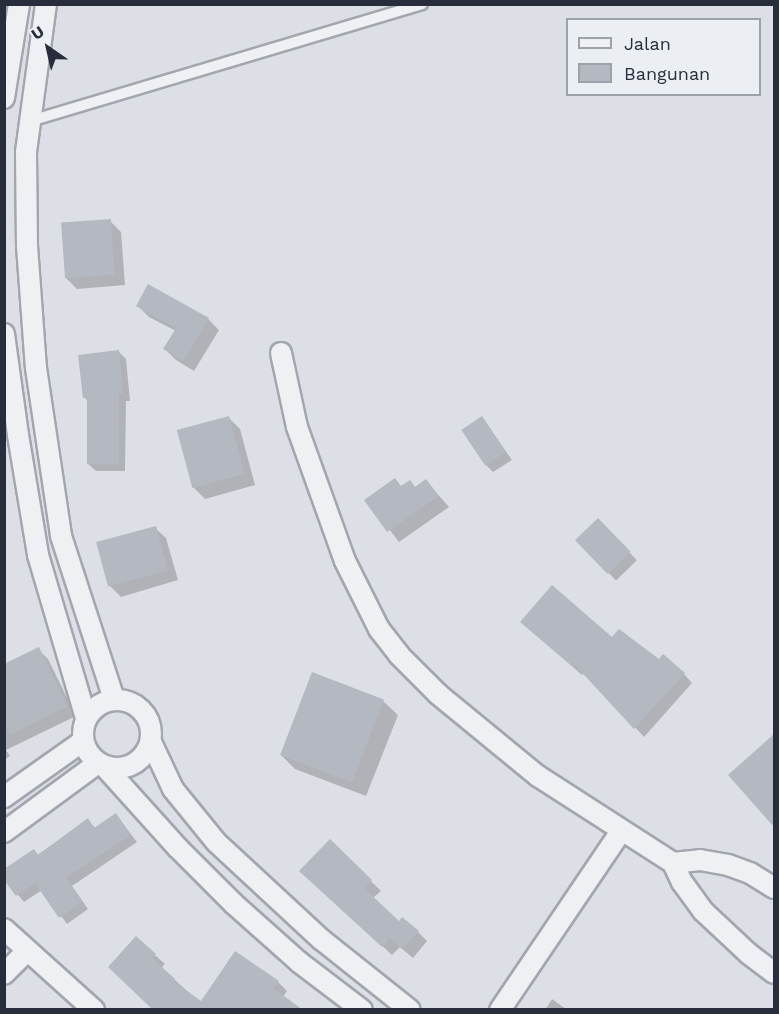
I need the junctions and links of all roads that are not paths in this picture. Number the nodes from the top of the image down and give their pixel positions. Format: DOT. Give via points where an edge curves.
graph roads {
  1 [pos="18,4"];
  2 [pos="46,4"];
  3 [pos="422,4"];
  4 [pos="4,98"];
  5 [pos="30,121"];
  6 [pos="4,334"];
  7 [pos="281,353"];
  8 [pos="114,699"];
  9 [pos="86,718"];
  10 [pos="83,741"];
  11 [pos="151,742"];
  12 [pos="101,765"];
  13 [pos="4,797"];
  14 [pos="621,831"];
  15 [pos="4,832"];
  16 [pos="673,863"];
  17 [pos="774,888"];
  18 [pos="4,929"];
  19 [pos="27,951"];
  20 [pos="774,973"];
  21 [pos="4,974"];
  22 [pos="94,1010"];
  23 [pos="362,1010"];
  24 [pos="410,1010"];
  25 [pos="500,1010"];
  1 -- 4 [label="street"];
  2 -- 5 [label="street"];
  3 -- 5 [label="lane"];
  5 -- 8 [label="street" via="27,246 36,368 51,475 69,566"];
  6 -- 9 [label="street" via="38,555"];
  7 -- 14 [label="street" via="297,427 322,500 345,561 379,629 419,677 480,730 538,776"];
  8 -- 9 [label="street"];
  8 -- 11 [label="street" via="126,699 142,709 152,724"];
  9 -- 10 [label="street"];
  10 -- 12 [label="street" via="87,752"];
  10 -- 13 [label="street"];
  11 -- 12 [label="street" via="146,754 132,765"];
  11 -- 24 [label="street" via="173,789 216,842 322,940"];
  12 -- 15 [label="street"];
  12 -- 23 [label="street" via="234,904 299,962"];
  14 -- 16 [label="street"];
  14 -- 25 [label="street"];
  16 -- 17 [label="street" via="728,865"];
  16 -- 20 [label="street" via="703,911"];
  18 -- 19 [label="street"];
  19 -- 21 [label="street"];
  19 -- 22 [label="street"];
}
